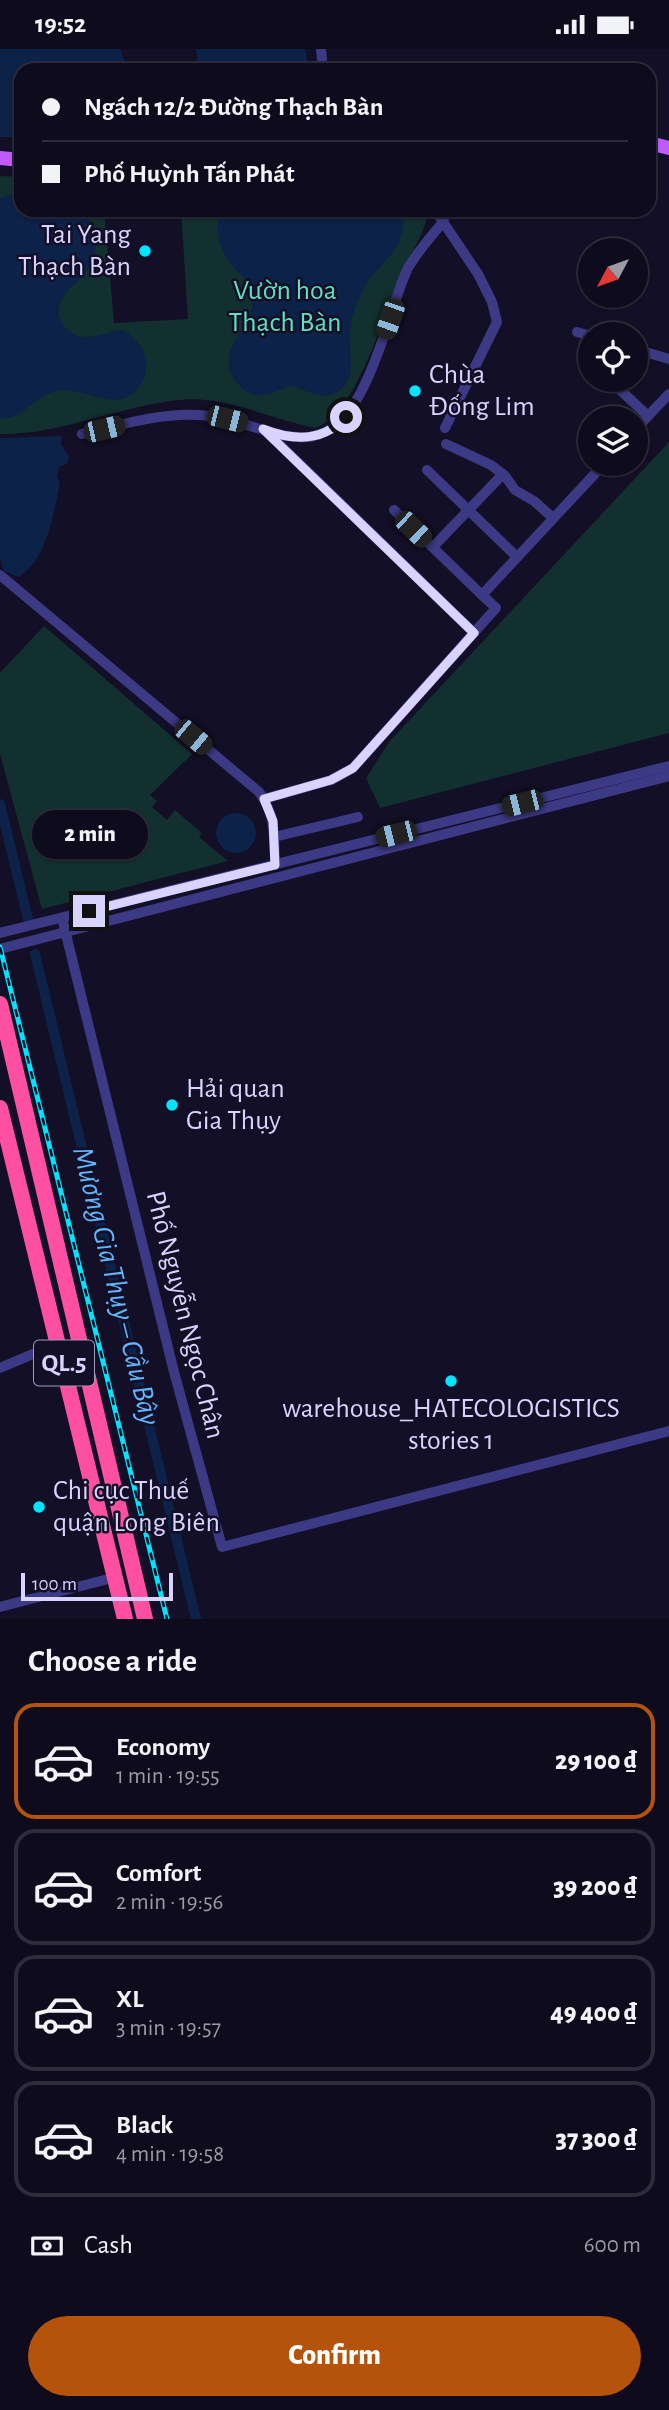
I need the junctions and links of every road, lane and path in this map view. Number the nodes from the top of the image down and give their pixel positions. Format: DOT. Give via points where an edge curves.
graph roads {
  1 [pos="441,217"];
  2 [pos="444,221"];
  3 [pos="648,353"];
  4 [pos="669,359"];
  5 [pos="622,392"];
  6 [pos="669,394"];
  7 [pos="637,406"];
  8 [pos="648,416"];
  9 [pos="445,428"];
  10 [pos="263,429"];
  11 [pos="82,434"];
  12 [pos="446,444"];
  13 [pos="427,470"];
  14 [pos="503,474"];
  15 [pos="593,476"];
  16 [pos="394,510"];
  17 [pos="468,510"];
  18 [pos="553,518"];
  19 [pos="433,547"];
  20 [pos="517,557"];
  21 [pos="0,575"];
  22 [pos="482,595"];
  23 [pos="474,633"];
  24 [pos="669,766"];
  25 [pos="669,776"];
  26 [pos="626,782"];
  27 [pos="264,799"];
  28 [pos="358,817"];
  29 [pos="446,827"];
  30 [pos="274,837"];
  31 [pos="275,865"];
  32 [pos="62,918"];
  33 [pos="66,931"];
  34 [pos="0,933"];
  35 [pos="0,949"];
  36 [pos="0,1004"];
  37 [pos="0,1108"];
  38 [pos="31,1136"];
  39 [pos="9,1140"];
  40 [pos="59,1343"];
  41 [pos="0,1368"];
  42 [pos="669,1431"];
  43 [pos="116,1577"];
  44 [pos="0,1607"];
  45 [pos="125,1619"];
  46 [pos="145,1619"];
  1 -- 2 [label="street"];
  2 -- 9 [label="street" via="478,274 496,322"];
  2 -- 10 [label="street" via="407,270 376,360 346,417 328,433 317,436 284,436"];
  3 -- 4 [label="street"];
  5 -- 7 [label="street"];
  6 -- 8 [label="street"];
  10 -- 11 [label="street" via="214,416 183,415"];
  10 -- 23 [label="street"];
  12 -- 14 [label="street" via="484,460"];
  13 -- 17 [label="street"];
  14 -- 17 [label="street"];
  14 -- 18 [label="street" via="515,490"];
  15 -- 18 [label="street"];
  16 -- 19 [label="street"];
  17 -- 19 [label="street"];
  17 -- 20 [label="street"];
  18 -- 20 [label="street"];
  19 -- 22 [label="street"];
  20 -- 22 [label="street"];
  21 -- 27 [label="street"];
  22 -- 23 [label="street" via="496,608"];
  23 -- 27 [label="street" via="353,768 331,780"];
  24 -- 26 [label="street"];
  25 -- 26 [label="street"];
  26 -- 29 [label="street"];
  27 -- 30 [label="street"];
  28 -- 30 [label="street"];
  29 -- 31 [label="street"];
  29 -- 33 [label="street"];
  30 -- 31 [label="street"];
  31 -- 32 [label="street"];
  32 -- 33 [label="street"];
  32 -- 34 [label="street"];
  33 -- 35 [label="street"];
  33 -- 42 [label="street, Phố Nguyễn Ngọc Chân" via="174,1372 222,1547"];
  36 -- 38 [label="highway, QL.5"];
  37 -- 39 [label="highway, QL.5"];
  38 -- 39 [label="highway"];
  38 -- 46 [label="highway, QL.5"];
  39 -- 40 [label="highway, QL.5"];
  40 -- 41 [label="street"];
  40 -- 43 [label="highway, QL.5"];
  43 -- 44 [label="street"];
  43 -- 45 [label="highway, QL.5"];
}
